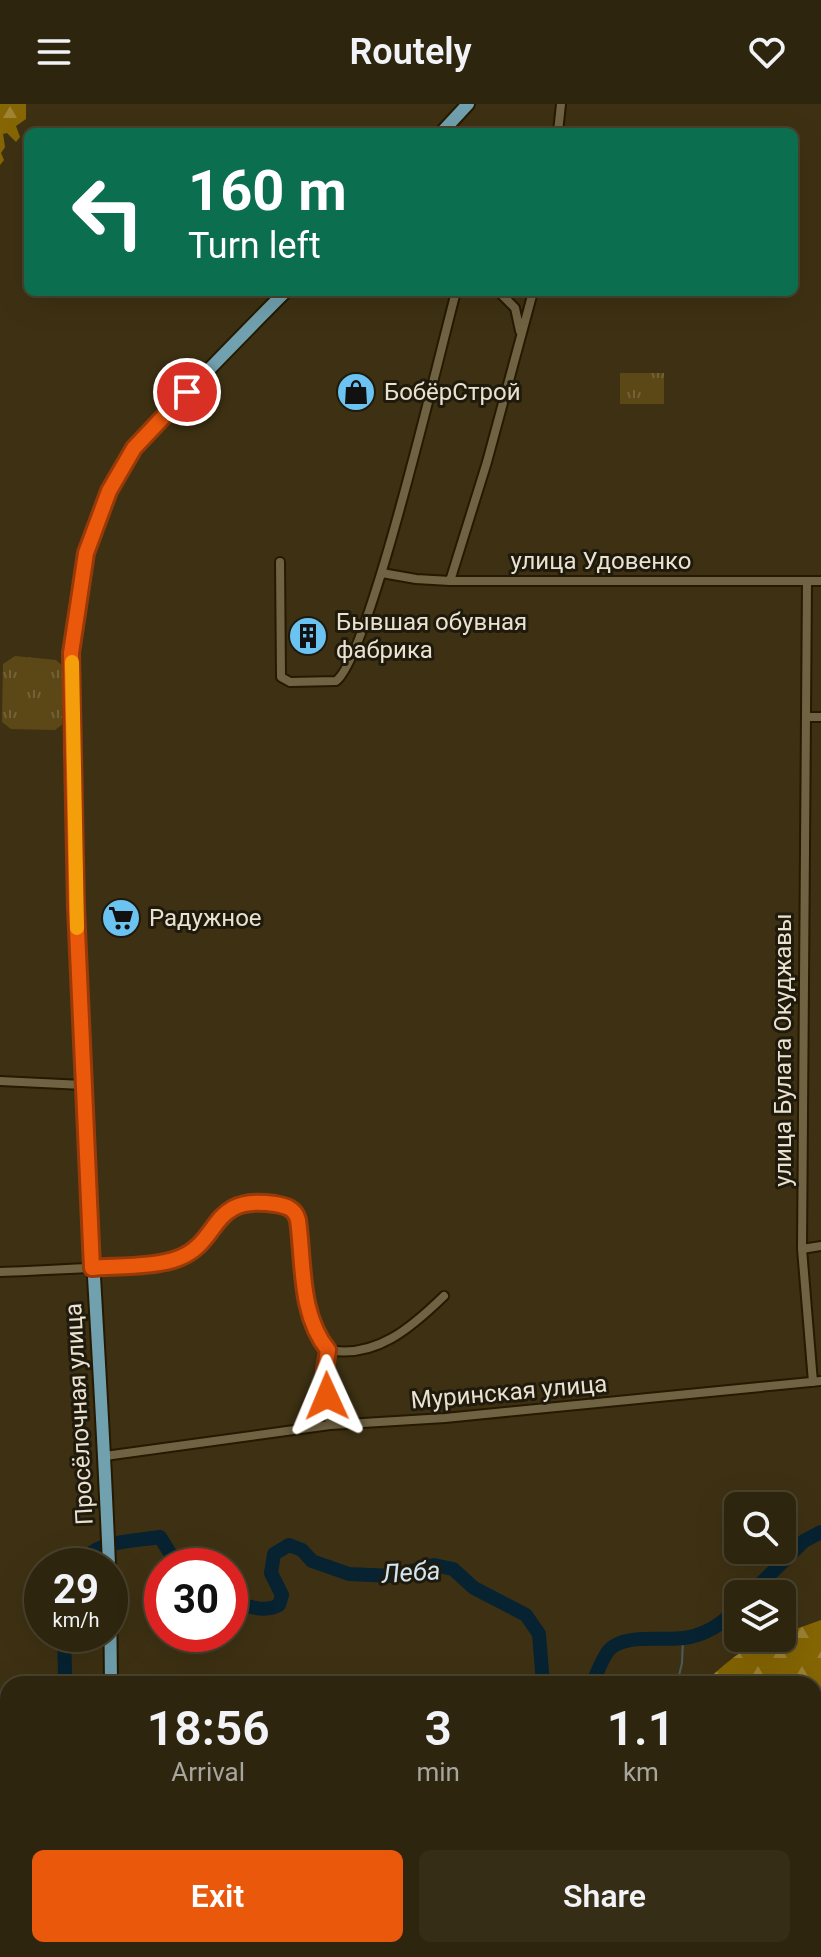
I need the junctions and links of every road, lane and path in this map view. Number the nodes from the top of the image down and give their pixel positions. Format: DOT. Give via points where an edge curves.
graph roads {
  1 [pos="468,104"];
  2 [pos="561,104"];
  3 [pos="446,128"];
  4 [pos="558,128"];
  5 [pos="281,296"];
  6 [pos="455,296"];
  7 [pos="503,296"];
  8 [pos="532,296"];
  9 [pos="521,336"];
  10 [pos="280,562"];
  11 [pos="382,573"];
  12 [pos="450,581"];
  13 [pos="807,581"];
  14 [pos="821,581"];
  15 [pos="806,717"];
  16 [pos="821,717"];
  17 [pos="0,1081"];
  18 [pos="83,1085"];
  19 [pos="821,1246"];
  20 [pos="802,1249"];
  21 [pos="92,1268"];
  22 [pos="0,1272"];
  23 [pos="444,1296"];
  24 [pos="328,1350"];
  25 [pos="817,1382"];
  26 [pos="330,1425"];
  27 [pos="105,1456"];
  28 [pos="109,1548"];
  29 [pos="111,1652"];
  30 [pos="111,1676"];
  1 -- 3 [label="main road"];
  2 -- 4 [label="street"];
  5 -- 18 [label="main road, Просёлочная улица" via="134,448 89,541 71,653"];
  6 -- 11 [label="street"];
  7 -- 9 [label="street" via="515,308"];
  8 -- 9 [label="street"];
  9 -- 12 [label="street"];
  10 -- 11 [label="street" via="281,674 290,682 332,682 342,676"];
  11 -- 12 [label="street, улица Удовенко"];
  12 -- 13 [label="street, улица Удовенко"];
  13 -- 14 [label="street, улица Удовенко"];
  13 -- 15 [label="street, улица Булата Окуджавы"];
  15 -- 16 [label="street"];
  15 -- 20 [label="street, улица Булата Окуджавы"];
  17 -- 18 [label="street"];
  18 -- 21 [label="main road, Просёлочная улица"];
  19 -- 20 [label="street"];
  20 -- 25 [label="street, улица Булата Окуджавы"];
  21 -- 22 [label="street"];
  21 -- 24 [label="street" via="177,1259 193,1251 228,1209 247,1203 290,1207 298,1220 304,1296"];
  21 -- 27 [label="main road, Просёлочная улица"];
  23 -- 24 [label="street" via="382,1345"];
  24 -- 26 [label="street"];
  25 -- 26 [label="street, Муринская улица"];
  26 -- 27 [label="street, Муринская улица"];
  27 -- 28 [label="main road, Просёлочная улица"];
  29 -- 30 [label="main road"];
}
